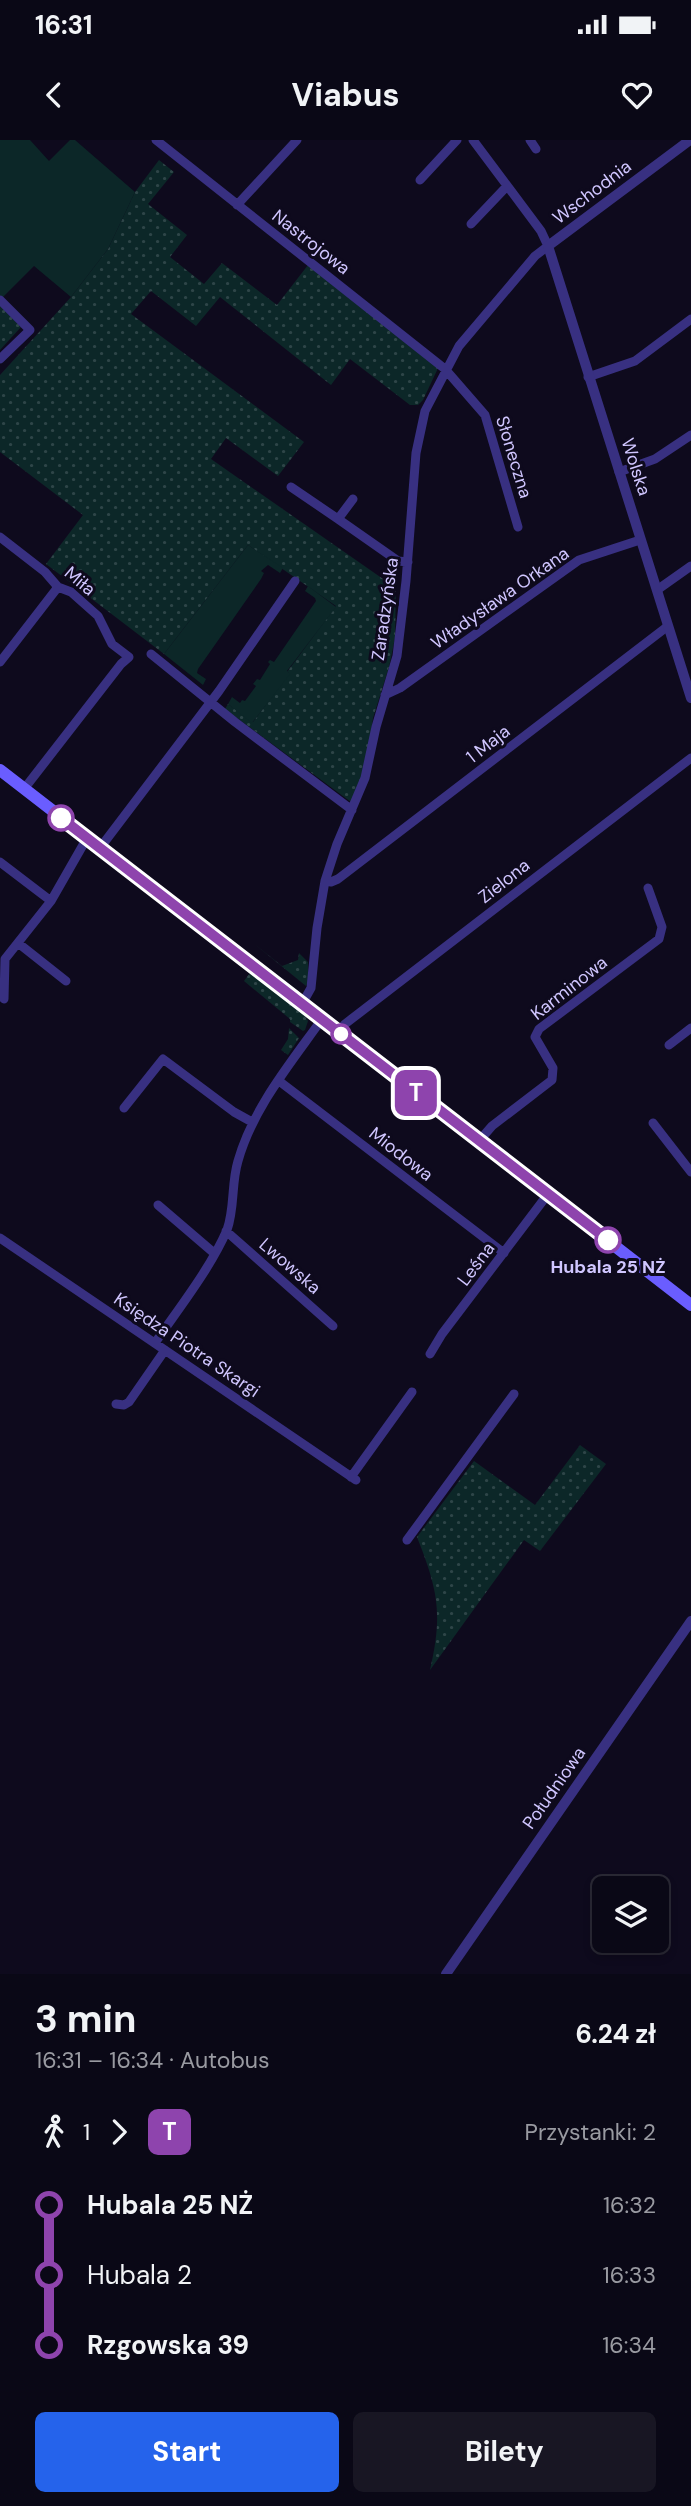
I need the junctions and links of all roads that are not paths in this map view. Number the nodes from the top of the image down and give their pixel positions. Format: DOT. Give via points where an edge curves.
graph roads {
  1 [pos="156,140"];
  2 [pos="297,140"];
  3 [pos="457,140"];
  4 [pos="473,140"];
  5 [pos="530,140"];
  6 [pos="690,140"];
  7 [pos="536,149"];
  8 [pos="420,180"];
  9 [pos="508,186"];
  10 [pos="237,205"];
  11 [pos="471,224"];
  12 [pos="548,246"];
  13 [pos="0,300"];
  14 [pos="691,319"];
  15 [pos="0,359"];
  16 [pos="445,369"];
  17 [pos="588,377"];
  18 [pos="691,435"];
  19 [pos="619,472"];
  20 [pos="292,487"];
  21 [pos="353,499"];
  22 [pos="338,519"];
  23 [pos="518,527"];
  24 [pos="0,537"];
  25 [pos="640,540"];
  26 [pos="408,562"];
  27 [pos="691,566"];
  28 [pos="295,581"];
  29 [pos="58,587"];
  30 [pos="657,590"];
  31 [pos="668,626"];
  32 [pos="151,654"];
  33 [pos="0,662"];
  34 [pos="385,695"];
  35 [pos="691,698"];
  36 [pos="211,702"];
  37 [pos="691,758"];
  38 [pos="0,770"];
  39 [pos="24,789"];
  40 [pos="352,810"];
  41 [pos="87,838"];
  42 [pos="100,848"];
  43 [pos="0,862"];
  44 [pos="326,881"];
  45 [pos="648,888"];
  46 [pos="51,901"];
  47 [pos="18,943"];
  48 [pos="66,981"];
  49 [pos="4,999"];
  50 [pos="302,1004"];
  51 [pos="322,1020"];
  52 [pos="691,1028"];
  53 [pos="338,1032"];
  54 [pos="669,1045"];
  55 [pos="279,1081"];
  56 [pos="124,1108"];
  57 [pos="252,1122"];
  58 [pos="653,1123"];
  59 [pos="478,1141"];
  60 [pos="691,1172"];
  61 [pos="548,1194"];
  62 [pos="158,1205"];
  63 [pos="226,1231"];
  64 [pos="0,1238"];
  65 [pos="214,1253"];
  66 [pos="504,1253"];
  67 [pos="691,1305"];
  68 [pos="333,1326"];
  69 [pos="155,1343"];
  70 [pos="165,1350"];
  71 [pos="429,1354"];
  72 [pos="412,1392"];
  73 [pos="514,1394"];
  74 [pos="116,1404"];
  75 [pos="407,1540"];
  76 [pos="691,1621"];
  77 [pos="446,1974"];
  1 -- 10 [label="street, Nastrojowa"];
  2 -- 10 [label="street"];
  3 -- 8 [label="street"];
  4 -- 9 [label="street"];
  5 -- 7 [label="street"];
  6 -- 12 [label="street, Wschodnia"];
  9 -- 11 [label="street"];
  9 -- 12 [label="street"];
  10 -- 16 [label="street, Nastrojowa"];
  12 -- 16 [label="street, Zaradzyńska" via="476,325"];
  12 -- 17 [label="street, Wolska"];
  13 -- 15 [label="street" via="30,330"];
  14 -- 17 [label="street" via="635,361"];
  16 -- 23 [label="street, Słoneczna" via="485,415"];
  16 -- 26 [label="street, Zaradzyńska" via="425,411 416,453"];
  17 -- 19 [label="street, Wolska"];
  18 -- 19 [label="street" via="655,459"];
  19 -- 25 [label="street, Wolska"];
  20 -- 22 [label="street"];
  21 -- 22 [label="street"];
  22 -- 26 [label="street" via="398,561"];
  24 -- 29 [label="street, Miła" via="46,572"];
  25 -- 30 [label="street, Wolska"];
  25 -- 34 [label="street, Władysława Orkana" via="579,560"];
  26 -- 34 [label="street, Zaradzyńska" via="397,656"];
  27 -- 30 [label="street"];
  28 -- 36 [label="street"];
  29 -- 33 [label="street"];
  29 -- 39 [label="street, Miła" via="71,592 98,616 111,644 129,657"];
  30 -- 31 [label="street, Wolska"];
  31 -- 35 [label="street, Wolska"];
  31 -- 44 [label="street, 1 Maja" via="338,879"];
  32 -- 36 [label="street"];
  34 -- 40 [label="street, Zaradzyńska" via="371,758"];
  36 -- 40 [label="street"];
  36 -- 42 [label="street"];
  37 -- 53 [label="street, Zielona"];
  38 -- 39 [label="main road"];
  39 -- 41 [label="main road"];
  40 -- 44 [label="street, Zaradzyńska"];
  41 -- 42 [label="main road"];
  41 -- 46 [label="street"];
  42 -- 50 [label="main road"];
  43 -- 46 [label="street"];
  44 -- 50 [label="street, Zaradzyńska" via="312,988"];
  45 -- 59 [label="street, Karminowa" via="661,923 659,939 536,1033 536,1041 554,1069 552,1080"];
  46 -- 47 [label="street"];
  47 -- 48 [label="street"];
  47 -- 49 [label="street" via="5,959"];
  50 -- 51 [label="main road"];
  51 -- 53 [label="main road"];
  51 -- 55 [label="street"];
  52 -- 54 [label="street"];
  53 -- 59 [label="main road"];
  55 -- 57 [label="street"];
  55 -- 66 [label="street, Miodowa"];
  56 -- 57 [label="street" via="163,1059"];
  57 -- 63 [label="street" via="238,1162"];
  58 -- 60 [label="street"];
  59 -- 61 [label="main road"];
  61 -- 66 [label="street, Leśna"];
  61 -- 67 [label="main road"];
  62 -- 65 [label="street"];
  63 -- 65 [label="street"];
  63 -- 68 [label="street, Lwowska"];
  64 -- 69 [label="street, Księdza Piotra Skargi"];
  65 -- 69 [label="street"];
  66 -- 71 [label="street, Leśna"];
  69 -- 70 [label="street, Księdza Piotra Skargi"];
  70 -- 72 [label="street, Księdza Piotra Skargi" via="353,1478"];
  70 -- 74 [label="street" via="129,1402"];
  73 -- 75 [label="street"];
  76 -- 77 [label="street, Południowa"];
}
